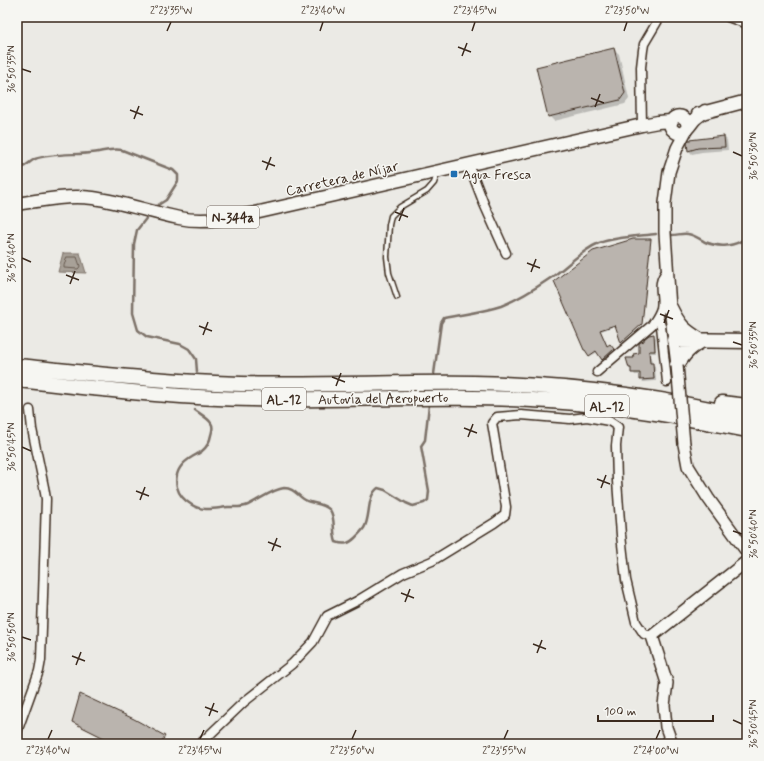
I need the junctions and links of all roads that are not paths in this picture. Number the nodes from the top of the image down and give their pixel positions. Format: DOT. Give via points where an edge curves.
graph roads {
  1 [pos="660,17"];
  2 [pos="728,17"];
  3 [pos="747,24"];
  4 [pos="747,101"];
  5 [pos="642,125"];
  6 [pos="683,127"];
  7 [pos="470,164"];
  8 [pos="438,172"];
  9 [pos="17,204"];
  10 [pos="506,253"];
  11 [pos="667,271"];
  12 [pos="397,297"];
  13 [pos="670,308"];
  14 [pos="658,317"];
  15 [pos="674,340"];
  16 [pos="700,340"];
  17 [pos="747,341"];
  18 [pos="677,365"];
  19 [pos="17,366"];
  20 [pos="597,372"];
  21 [pos="17,380"];
  22 [pos="667,382"];
  23 [pos="641,397"];
  24 [pos="747,406"];
  25 [pos="30,410"];
  26 [pos="662,414"];
  27 [pos="747,417"];
  28 [pos="747,430"];
  29 [pos="747,439"];
  30 [pos="747,552"];
  31 [pos="747,561"];
  32 [pos="652,636"];
  33 [pos="17,732"];
  34 [pos="200,744"];
  35 [pos="672,744"];
  1 -- 5 [label="street" via="643,50"];
  2 -- 3 [label="street"];
  4 -- 6 [label="main road" via="705,111"];
  5 -- 6 [label="main road, Carretera de Níjar / N-344a" via="671,121 673,131"];
  5 -- 7 [label="main road, Carretera de Níjar / N-344a"];
  6 -- 11 [label="street" via="669,172 665,203"];
  7 -- 8 [label="main road, Carretera de Níjar / N-344a"];
  7 -- 10 [label="street" via="484,204"];
  8 -- 9 [label="main road, Carretera de Níjar / N-344a" via="255,213 211,219 180,218 92,198 58,198"];
  8 -- 12 [label="lane" via="434,183 427,191 400,207 391,216 387,257"];
  11 -- 13 [label="street"];
  11 -- 14 [label="street" via="661,280 661,307"];
  13 -- 15 [label="street"];
  13 -- 16 [label="highway" via="680,325"];
  14 -- 20 [label="street"];
  14 -- 22 [label="street"];
  15 -- 16 [label="highway"];
  15 -- 18 [label="street"];
  16 -- 17 [label="highway"];
  16 -- 18 [label="highway" via="683,354"];
  18 -- 30 [label="street, bridge" via="688,466"];
  19 -- 23 [label="highway, Autovía del Aeropuerto / AL-12" via="205,383 474,384 529,386"];
  21 -- 26 [label="highway, Autovía del Aeropuerto / AL-12" via="148,393 251,399 440,397 552,401"];
  23 -- 24 [label="highway"];
  23 -- 27 [label="highway, Autovía del Aeropuerto / AL-12"];
  25 -- 33 [label="street" via="46,499 41,660"];
  26 -- 28 [label="highway, Autovía del Aeropuerto / AL-12"];
  26 -- 29 [label="highway"];
  31 -- 32 [label="street"];
  32 -- 34 [label="street" via="644,634 636,622 626,580 616,481 618,427 587,417 497,417 492,423 506,507 505,515 432,562 404,573 327,616 313,642 292,664 244,702"];
  32 -- 35 [label="street" via="667,683 664,706 666,726"];
}
